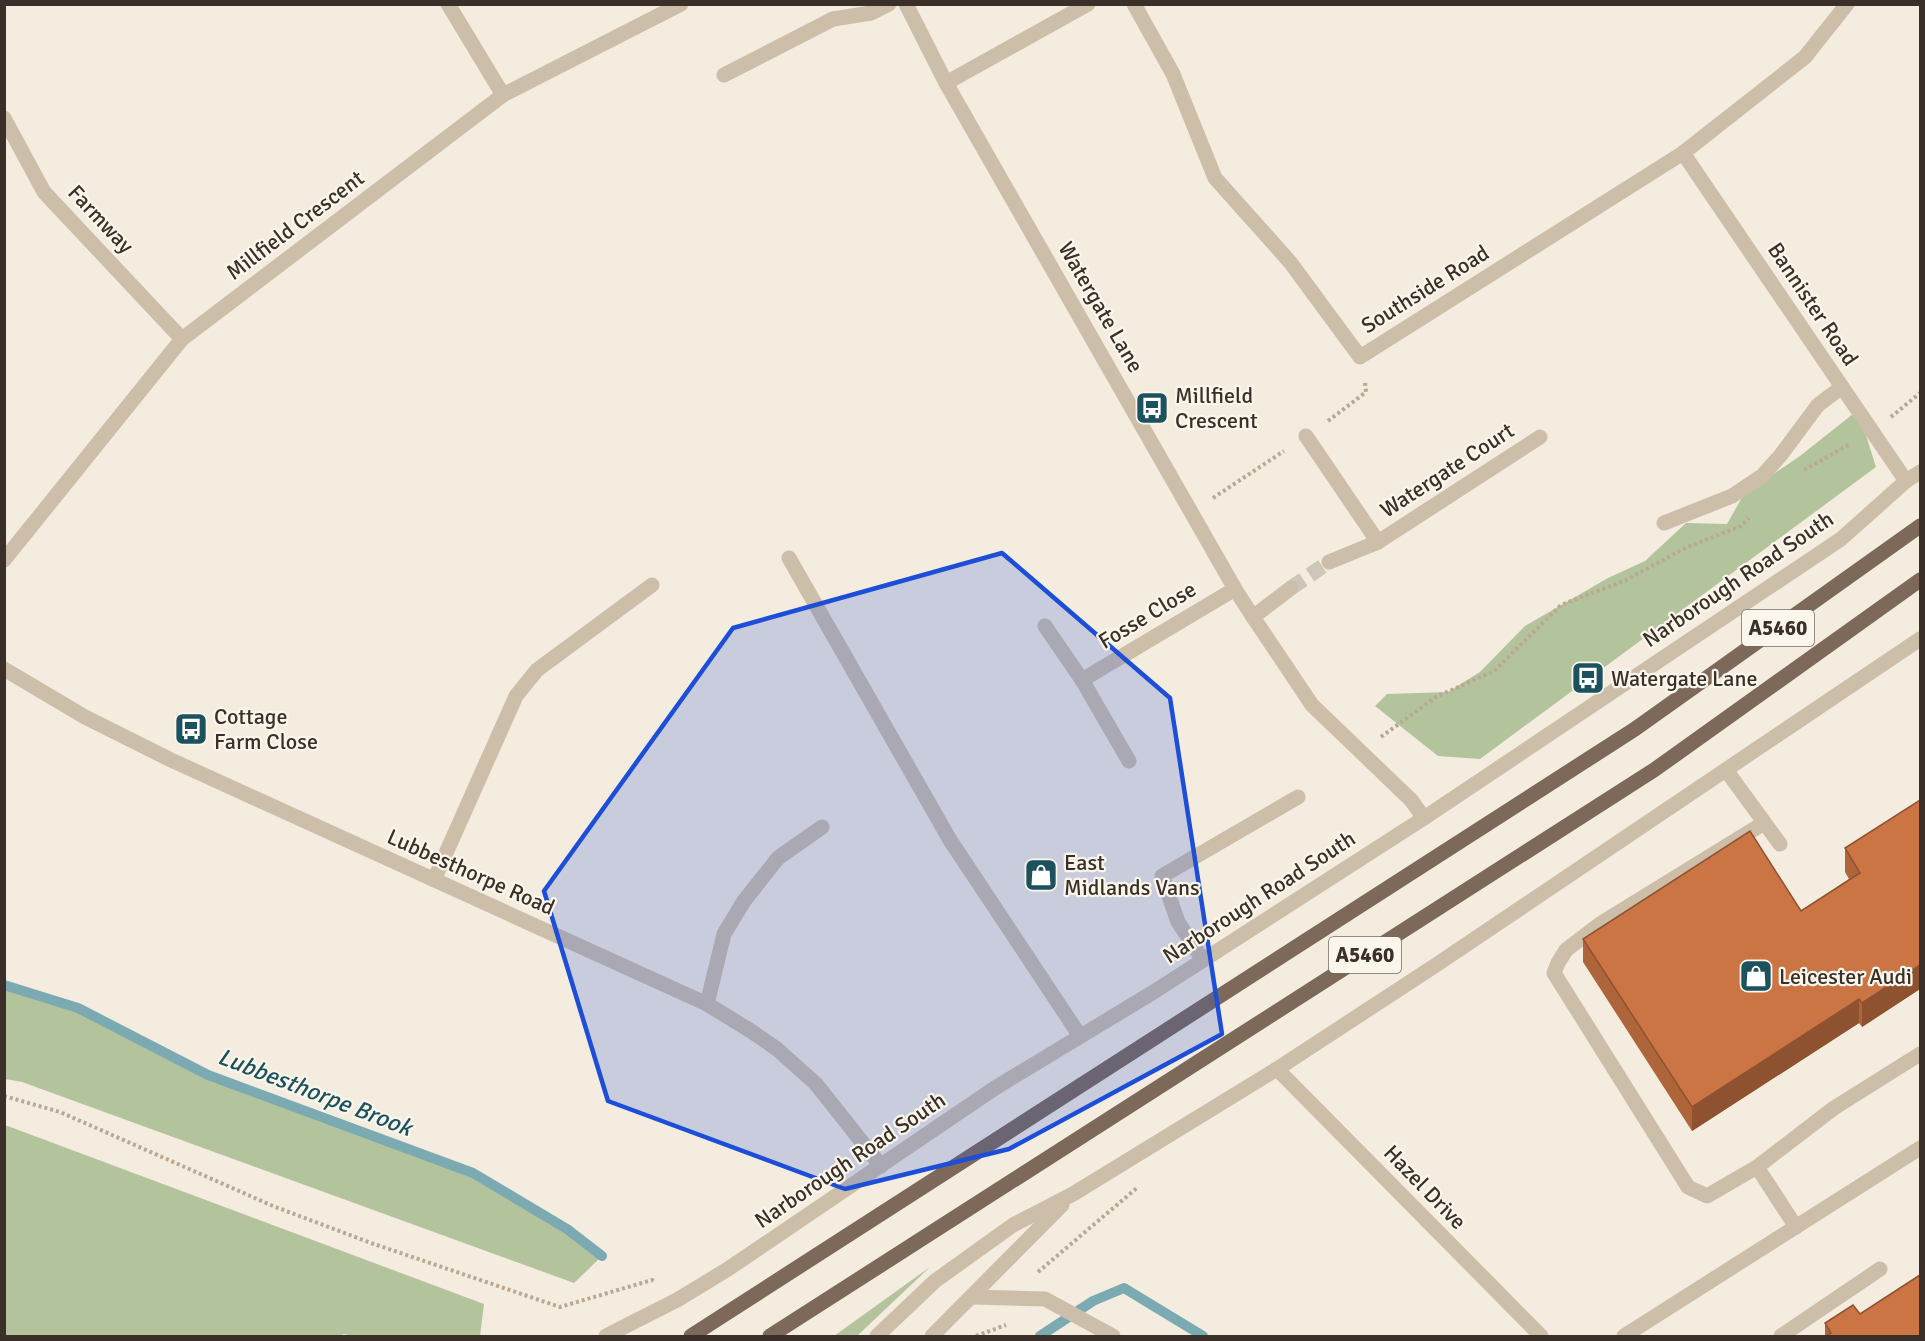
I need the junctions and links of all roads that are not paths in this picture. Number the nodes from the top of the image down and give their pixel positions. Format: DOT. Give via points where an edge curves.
graph roads {
  1 [pos="448,4"];
  2 [pos="681,4"];
  3 [pos="890,4"];
  4 [pos="906,4"];
  5 [pos="1088,4"];
  6 [pos="1134,4"];
  7 [pos="1847,4"];
  8 [pos="724,75"];
  9 [pos="946,83"];
  10 [pos="503,95"];
  11 [pos="4,118"];
  12 [pos="1683,153"];
  13 [pos="182,339"];
  14 [pos="1842,387"];
  15 [pos="1306,436"];
  16 [pos="1540,437"];
  17 [pos="1920,472"];
  18 [pos="1906,481"];
  19 [pos="1664,523"];
  20 [pos="1920,526"];
  21 [pos="1378,542"];
  22 [pos="789,558"];
  23 [pos="4,560"];
  24 [pos="1329,562"];
  25 [pos="1920,580"];
  26 [pos="652,585"];
  27 [pos="1291,588"];
  28 [pos="1235,589"];
  29 [pos="1253,617"];
  30 [pos="1046,626"];
  31 [pos="1920,639"];
  32 [pos="4,669"];
  33 [pos="1082,680"];
  34 [pos="1129,762"];
  35 [pos="1726,770"];
  36 [pos="1298,797"];
  37 [pos="1424,818"];
  38 [pos="1764,823"];
  39 [pos="822,827"];
  40 [pos="1780,844"];
  41 [pos="434,880"];
  42 [pos="1203,960"];
  43 [pos="707,1004"];
  44 [pos="1080,1036"];
  45 [pos="1920,1054"];
  46 [pos="1277,1069"];
  47 [pos="1920,1148"];
  48 [pos="881,1166"];
  49 [pos="1757,1167"];
  50 [pos="1073,1194"];
  51 [pos="1796,1227"];
  52 [pos="1880,1269"];
  53 [pos="973,1296"];
  54 [pos="606,1336"];
  55 [pos="691,1336"];
  56 [pos="770,1336"];
  57 [pos="877,1336"];
  58 [pos="932,1336"];
  59 [pos="1113,1336"];
  60 [pos="1540,1336"];
  61 [pos="1624,1336"];
  62 [pos="1781,1336"];
  1 -- 10 [label="street"];
  2 -- 10 [label="street, Millfield Crescent"];
  3 -- 8 [label="street" via="871,13 833,19"];
  4 -- 9 [label="street, Watergate Lane"];
  5 -- 9 [label="street"];
  6 -- 12 [label="street, Southside Road" via="1173,74 1215,178 1290,262 1360,357"];
  7 -- 12 [label="street, Southside Road" via="1805,57"];
  9 -- 28 [label="street, Watergate Lane"];
  10 -- 13 [label="street, Millfield Crescent"];
  11 -- 13 [label="street, Farmway" via="44,192"];
  12 -- 14 [label="street, Bannister Road"];
  13 -- 23 [label="street, Millfield Crescent"];
  14 -- 18 [label="street, Bannister Road"];
  14 -- 19 [label="street" via="1818,405 1761,476 1732,496"];
  15 -- 21 [label="street, Watergate Court"];
  16 -- 21 [label="street, Watergate Court"];
  17 -- 18 [label="street, Narborough Road South"];
  18 -- 37 [label="street, Narborough Road South" via="1841,538"];
  20 -- 55 [label="main road, A5460" via="1635,729"];
  21 -- 24 [label="street, Watergate Court"];
  22 -- 44 [label="street" via="950,840"];
  25 -- 56 [label="main road, A5460" via="1654,770"];
  26 -- 41 [label="street" via="537,670 516,696"];
  27 -- 29 [label="street"];
  28 -- 29 [label="street, Watergate Lane"];
  28 -- 33 [label="street, Fosse Close"];
  29 -- 37 [label="street, Watergate Lane" via="1312,705"];
  30 -- 33 [label="street"];
  31 -- 35 [label="street"];
  32 -- 41 [label="street, Lubbesthorpe Road" via="85,717 171,760"];
  33 -- 34 [label="street"];
  35 -- 38 [label="street"];
  35 -- 46 [label="street"];
  36 -- 42 [label="street" via="1162,876 1178,922"];
  37 -- 42 [label="street, Narborough Road South"];
  38 -- 40 [label="street"];
  38 -- 49 [label="street" via="1600,924 1566,950 1554,973 1688,1187 1707,1196"];
  39 -- 43 [label="street" via="778,858 744,901 724,934"];
  41 -- 43 [label="street, Lubbesthorpe Road"];
  42 -- 44 [label="street, Narborough Road South"];
  43 -- 48 [label="street, Lubbesthorpe Road" via="777,1049 816,1084"];
  44 -- 48 [label="street, Narborough Road South"];
  45 -- 49 [label="street" via="1834,1108"];
  46 -- 50 [label="street"];
  46 -- 60 [label="street, Hazel Drive"];
  47 -- 51 [label="street"];
  48 -- 54 [label="street, Narborough Road South" via="728,1269"];
  49 -- 51 [label="street"];
  50 -- 53 [label="street"];
  50 -- 57 [label="street" via="1012,1225 935,1281"];
  51 -- 61 [label="street"];
  52 -- 62 [label="street"];
  53 -- 58 [label="street"];
  53 -- 59 [label="street" via="1045,1299"];
}
